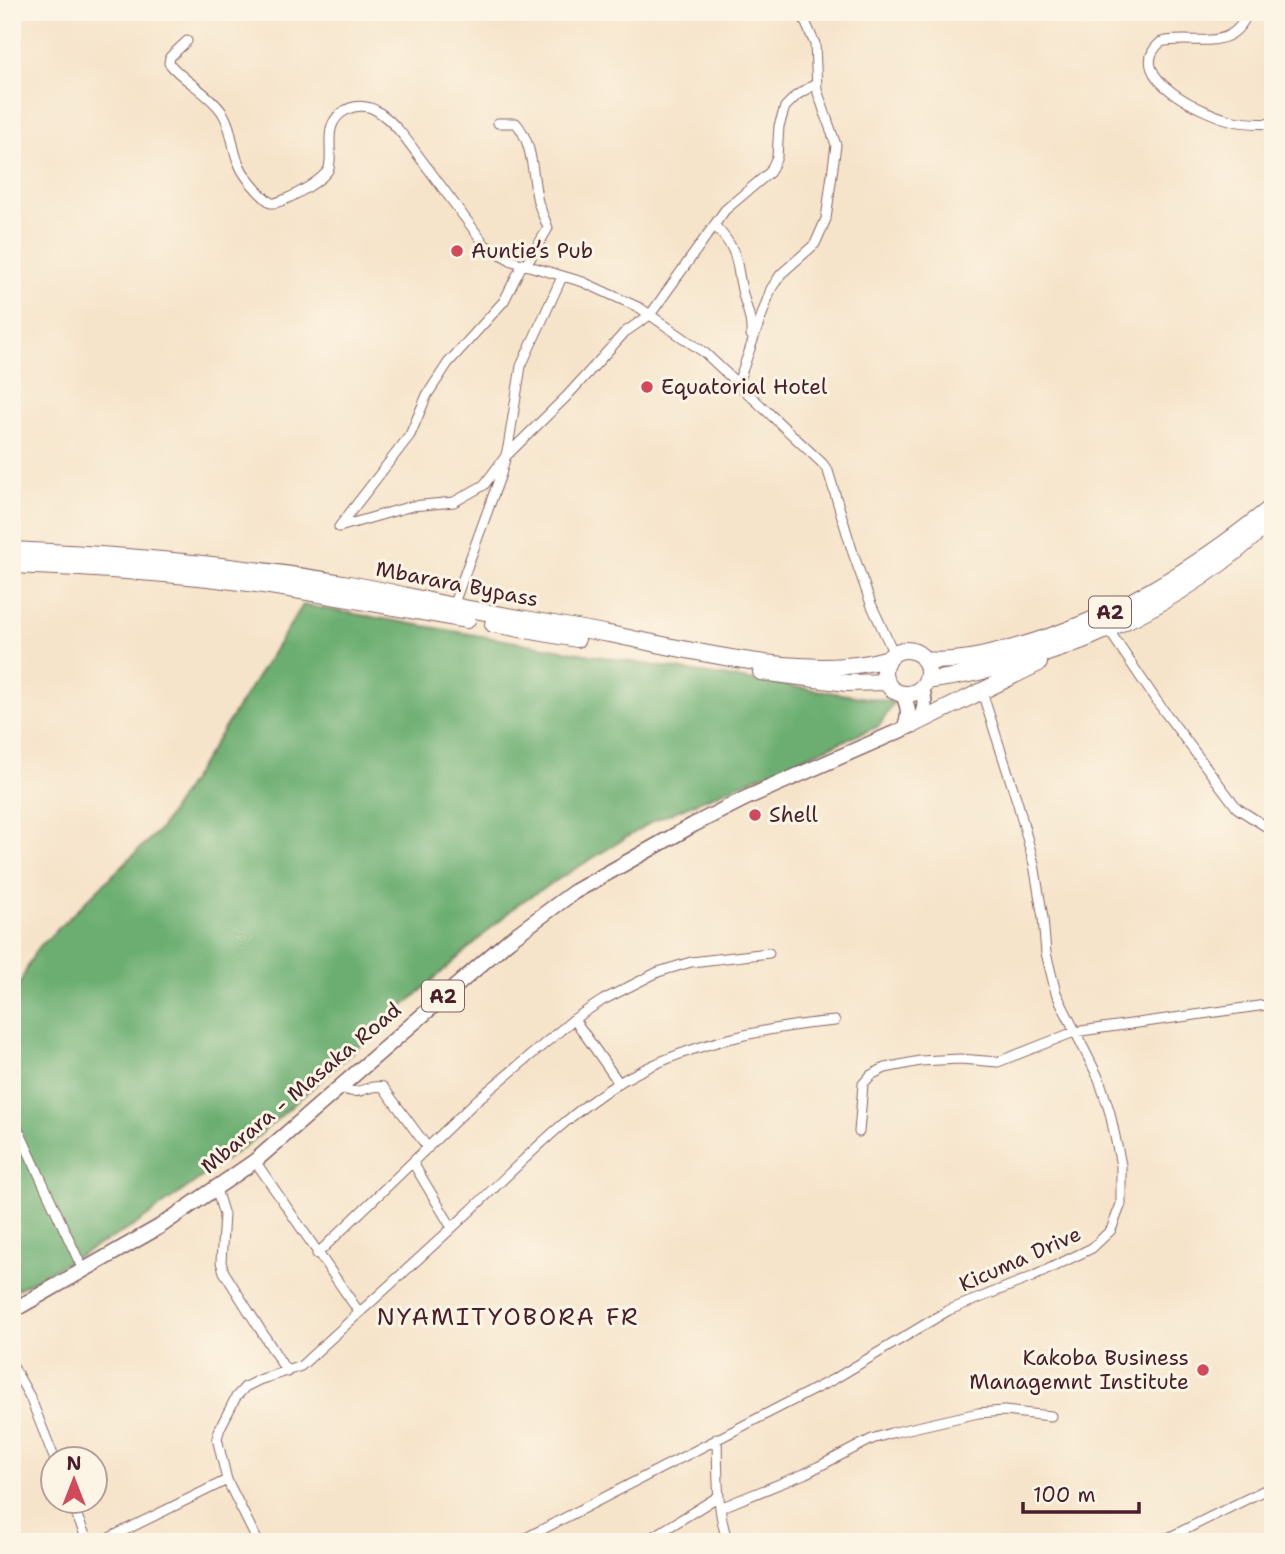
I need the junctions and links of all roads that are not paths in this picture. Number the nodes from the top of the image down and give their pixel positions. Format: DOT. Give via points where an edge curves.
graph roads {
  1 [pos="801,12"];
  2 [pos="1248,12"];
  3 [pos="187,41"];
  4 [pos="817,83"];
  5 [pos="499,122"];
  6 [pos="1273,124"];
  7 [pos="714,225"];
  8 [pos="523,265"];
  9 [pos="562,277"];
  10 [pos="650,315"];
  11 [pos="750,348"];
  12 [pos="738,383"];
  13 [pos="505,457"];
  14 [pos="1273,506"];
  15 [pos="1273,518"];
  16 [pos="12,550"];
  17 [pos="12,565"];
  18 [pos="453,606"];
  19 [pos="1108,629"];
  20 [pos="893,655"];
  21 [pos="924,660"];
  22 [pos="1005,673"];
  23 [pos="887,682"];
  24 [pos="924,684"];
  25 [pos="982,692"];
  26 [pos="902,693"];
  27 [pos="909,727"];
  28 [pos="1273,831"];
  29 [pos="769,953"];
  30 [pos="1273,1004"];
  31 [pos="575,1019"];
  32 [pos="835,1021"];
  33 [pos="1074,1032"];
  34 [pos="619,1083"];
  35 [pos="340,1087"];
  36 [pos="12,1116"];
  37 [pos="859,1132"];
  38 [pos="428,1148"];
  39 [pos="255,1161"];
  40 [pos="413,1163"];
  41 [pos="216,1189"];
  42 [pos="452,1228"];
  43 [pos="317,1254"];
  44 [pos="84,1272"];
  45 [pos="12,1311"];
  46 [pos="359,1312"];
  47 [pos="12,1365"];
  48 [pos="287,1372"];
  49 [pos="1051,1416"];
  50 [pos="718,1438"];
  51 [pos="50,1446"];
  52 [pos="227,1480"];
  53 [pos="1273,1486"];
  54 [pos="719,1496"];
  55 [pos="720,1508"];
  56 [pos="77,1516"];
  57 [pos="88,1542"];
  58 [pos="101,1542"];
  59 [pos="258,1542"];
  60 [pos="517,1542"];
  61 [pos="645,1542"];
  62 [pos="729,1542"];
  63 [pos="1160,1542"];
  1 -- 4 [label="street" via="815,44"];
  2 -- 6 [label="street" via="1230,35 1213,41 1161,42 1154,47 1152,70 1165,88 1210,113 1235,121"];
  3 -- 8 [label="street" via="169,63 220,110 230,127 239,165 271,202 280,203 326,174 332,124 348,109 368,107 399,131 485,245"];
  4 -- 7 [label="street" via="785,107 770,172 741,194"];
  4 -- 11 [label="street" via="836,145 825,219 815,244 771,289"];
  5 -- 8 [label="street" via="516,123 522,130 548,228"];
  7 -- 10 [label="street"];
  7 -- 11 [label="street" via="736,254 752,320"];
  8 -- 9 [label="street"];
  8 -- 13 [label="street" via="504,301 448,363 426,395 410,435 339,527 412,506 454,502 484,485"];
  9 -- 10 [label="street" via="583,282"];
  9 -- 13 [label="street" via="521,366"];
  10 -- 12 [label="street" via="705,353"];
  10 -- 13 [label="street" via="625,332"];
  11 -- 12 [label="street"];
  12 -- 20 [label="street" via="828,471 871,604"];
  13 -- 18 [label="street"];
  14 -- 21 [label="highway, A2" via="1155,590 1073,628 976,658"];
  15 -- 19 [label="highway, A2" via="1194,583"];
  16 -- 18 [label="highway, Mbarara Bypass" via="232,567 351,584"];
  17 -- 23 [label="highway, Mbarara Bypass" via="239,582 785,676"];
  18 -- 20 [label="highway, Mbarara Bypass" via="744,660 848,665"];
  19 -- 22 [label="highway, A2"];
  19 -- 28 [label="street" via="1237,808"];
  20 -- 21 [label="highway, A2" via="908,650"];
  20 -- 23 [label="highway" via="885,669"];
  21 -- 24 [label="highway" via="928,670"];
  22 -- 24 [label="highway, A2"];
  22 -- 25 [label="highway, A2"];
  23 -- 26 [label="highway"];
  24 -- 26 [label="highway, A2"];
  24 -- 27 [label="main road" via="924,712"];
  25 -- 27 [label="highway, A2"];
  25 -- 33 [label="street, Kicuma Drive" via="1034,864 1056,993"];
  26 -- 27 [label="main road" via="909,707"];
  27 -- 35 [label="main road, Mbarara - Masaka Road / A2" via="746,798 574,892 509,940"];
  29 -- 31 [label="street" via="691,962 657,972"];
  30 -- 33 [label="street"];
  31 -- 34 [label="street"];
  31 -- 38 [label="street" via="477,1100"];
  32 -- 34 [label="street" via="797,1024 706,1046"];
  33 -- 37 [label="street" via="998,1062 920,1061 885,1068 863,1084"];
  33 -- 50 [label="street, Kicuma Drive" via="1099,1079 1121,1165 1121,1204 1111,1230 1092,1248 949,1310 836,1378"];
  34 -- 42 [label="street" via="561,1126"];
  35 -- 38 [label="street" via="353,1093 383,1087"];
  35 -- 39 [label="main road, Mbarara - Masaka Road / A2"];
  36 -- 44 [label="street"];
  38 -- 40 [label="street"];
  39 -- 41 [label="main road, Mbarara - Masaka Road / A2"];
  39 -- 43 [label="street"];
  40 -- 42 [label="street"];
  40 -- 43 [label="street"];
  41 -- 44 [label="main road, Mbarara - Masaka Road / A2"];
  41 -- 48 [label="street" via="225,1215 221,1262"];
  42 -- 46 [label="street"];
  43 -- 46 [label="street"];
  44 -- 45 [label="main road, Mbarara - Masaka Road / A2"];
  46 -- 48 [label="street" via="301,1366"];
  47 -- 51 [label="street"];
  48 -- 52 [label="street" via="246,1387 227,1411 217,1438"];
  49 -- 55 [label="street" via="978,1413 891,1433"];
  50 -- 54 [label="street"];
  50 -- 60 [label="street, Kicuma Drive"];
  52 -- 58 [label="street"];
  52 -- 59 [label="street"];
  53 -- 63 [label="street"];
  54 -- 55 [label="street"];
  54 -- 61 [label="street"];
  55 -- 62 [label="street"];
  56 -- 57 [label="street"];
}
